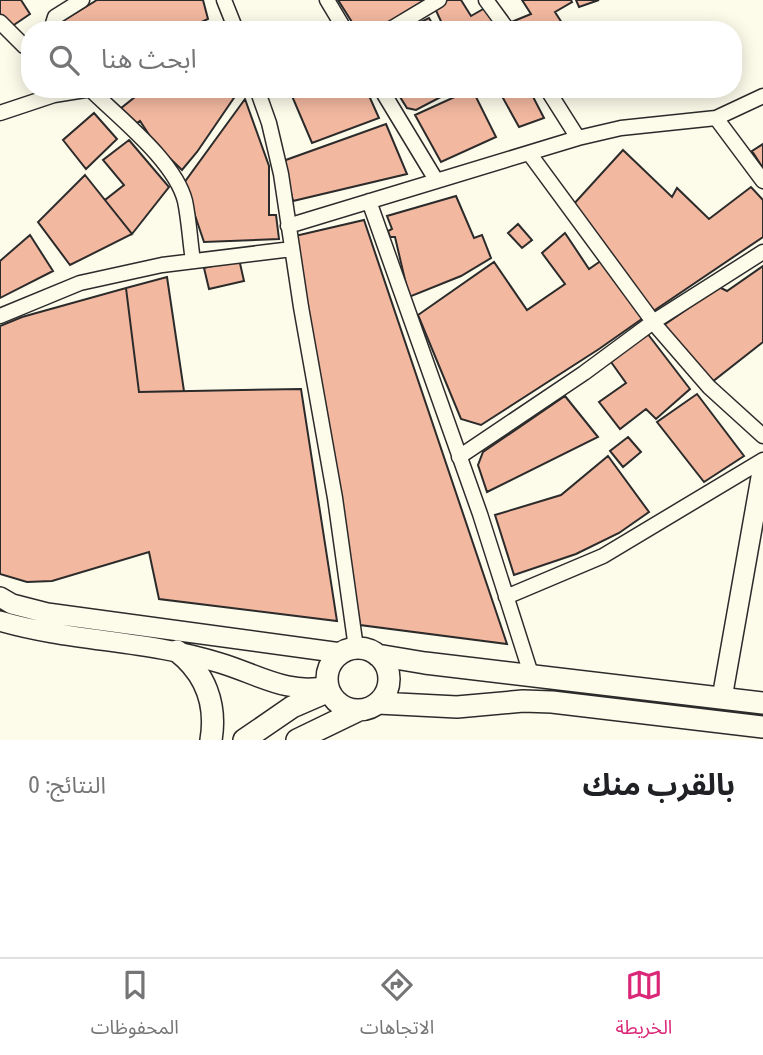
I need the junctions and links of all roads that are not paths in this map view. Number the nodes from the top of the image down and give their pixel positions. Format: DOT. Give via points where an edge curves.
graph roads {
  1 [pos="82,0"];
  2 [pos="224,0"];
  3 [pos="327,0"];
  4 [pos="439,0"];
  5 [pos="486,0"];
  6 [pos="54,21"];
  7 [pos="231,21"];
  8 [pos="340,21"];
  9 [pos="404,21"];
  10 [pos="501,21"];
  11 [pos="0,23"];
  12 [pos="21,43"];
  13 [pos="763,96"];
  14 [pos="45,98"];
  15 [pos="99,98"];
  16 [pos="260,98"];
  17 [pos="386,98"];
  18 [pos="553,98"];
  19 [pos="0,113"];
  20 [pos="716,118"];
  21 [pos="578,138"];
  22 [pos="529,153"];
  23 [pos="436,180"];
  24 [pos="763,181"];
  25 [pos="369,201"];
  26 [pos="288,226"];
  27 [pos="292,249"];
  28 [pos="763,252"];
  29 [pos="193,261"];
  30 [pos="0,316"];
  31 [pos="653,322"];
  32 [pos="763,436"];
  33 [pos="459,457"];
  34 [pos="763,460"];
  35 [pos="763,466"];
  36 [pos="0,597"];
  37 [pos="506,597"];
  38 [pos="0,621"];
  39 [pos="349,650"];
  40 [pos="177,651"];
  41 [pos="377,655"];
  42 [pos="531,674"];
  43 [pos="328,688"];
  44 [pos="722,698"];
  45 [pos="763,703"];
  46 [pos="368,707"];
  47 [pos="763,727"];
  48 [pos="211,740"];
  49 [pos="244,740"];
  50 [pos="297,740"];
  1 -- 6 [label="street"];
  2 -- 7 [label="street"];
  3 -- 8 [label="street"];
  4 -- 9 [label="street"];
  5 -- 10 [label="street"];
  11 -- 12 [label="street"];
  13 -- 20 [label="street"];
  14 -- 19 [label="street"];
  15 -- 29 [label="street" via="163,160 178,183"];
  16 -- 26 [label="street" via="281,174"];
  17 -- 23 [label="street"];
  18 -- 21 [label="street"];
  20 -- 21 [label="street" via="621,128"];
  20 -- 24 [label="street"];
  21 -- 22 [label="street"];
  22 -- 23 [label="street"];
  22 -- 31 [label="street"];
  23 -- 25 [label="street"];
  25 -- 26 [label="street"];
  25 -- 33 [label="street"];
  26 -- 27 [label="street"];
  27 -- 29 [label="street"];
  27 -- 39 [label="street" via="335,498"];
  28 -- 31 [label="street"];
  29 -- 30 [label="street" via="79,283"];
  31 -- 32 [label="street" via="709,387"];
  31 -- 33 [label="street"];
  33 -- 37 [label="street"];
  34 -- 37 [label="street" via="603,556"];
  35 -- 44 [label="street"];
  36 -- 39 [label="street" via="47,613"];
  37 -- 42 [label="street"];
  38 -- 40 [label="street"];
  39 -- 41 [label="main road"];
  39 -- 43 [label="main road" via="329,667"];
  40 -- 43 [label="street" via="283,686"];
  40 -- 48 [label="main road" via="193,666 209,694"];
  41 -- 42 [label="main road"];
  41 -- 46 [label="main road" via="389,679 388,688"];
  42 -- 44 [label="main road"];
  43 -- 46 [label="main road" via="341,705"];
  43 -- 49 [label="main road"];
  44 -- 45 [label="main road"];
  46 -- 47 [label="main road" via="552,702"];
  46 -- 50 [label="main road"];
}
